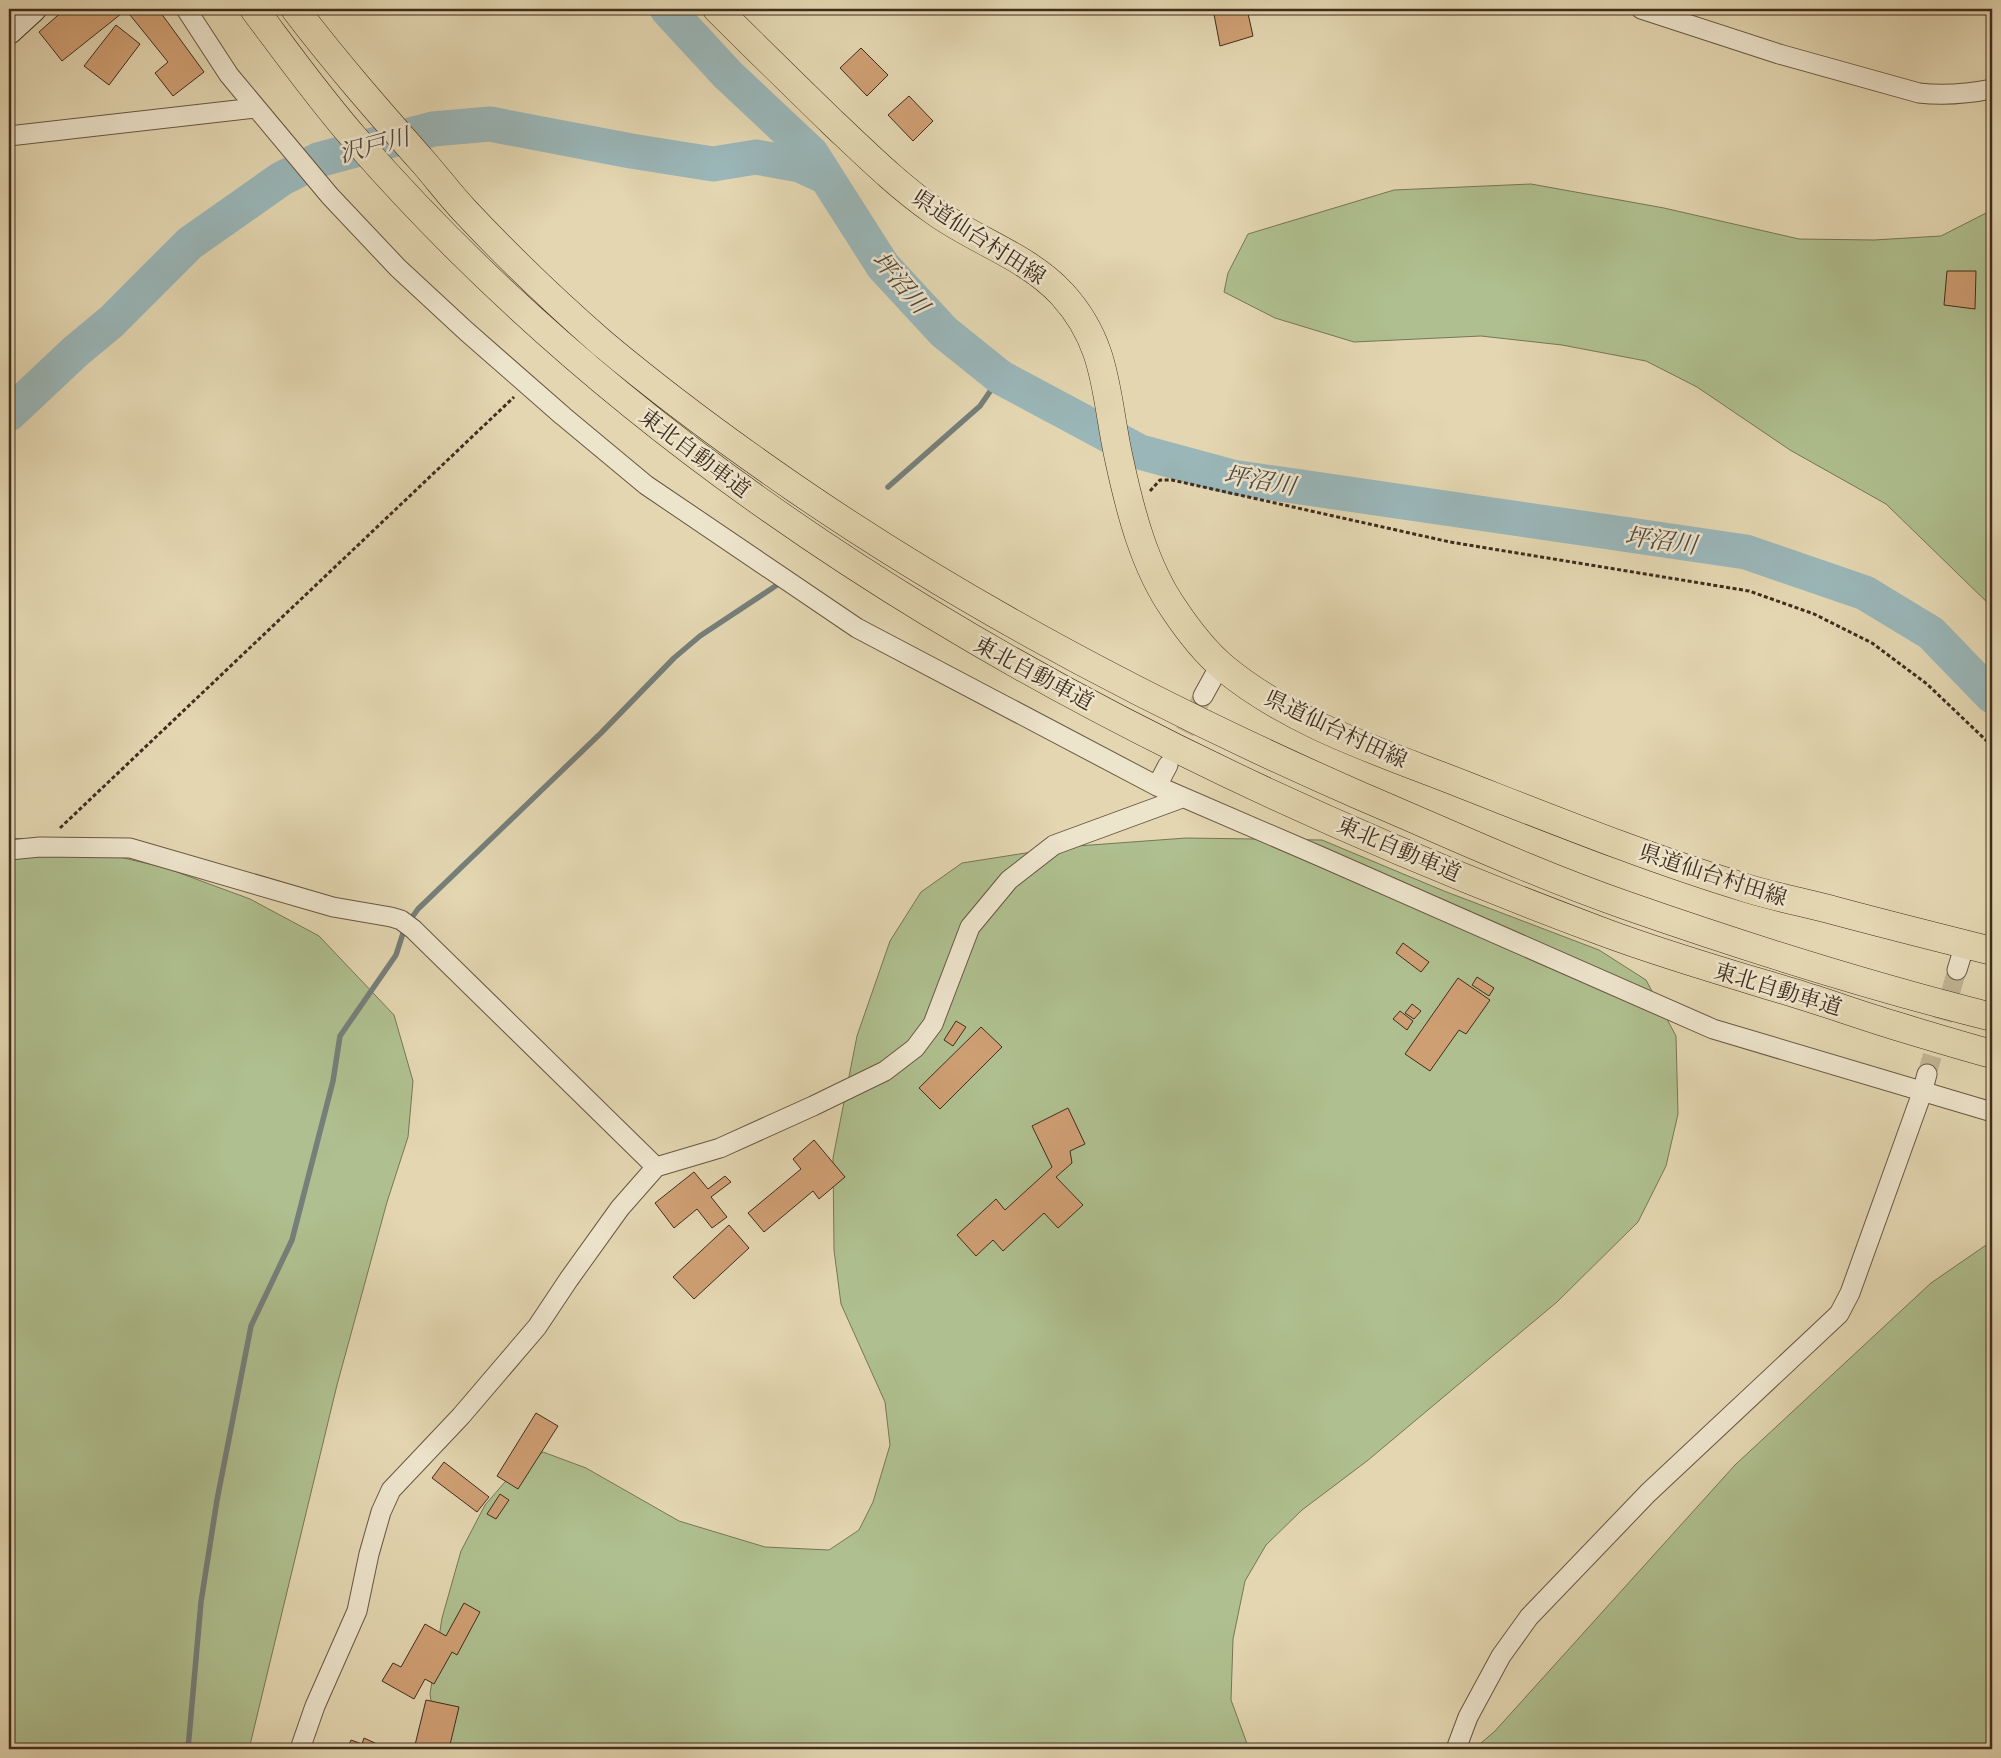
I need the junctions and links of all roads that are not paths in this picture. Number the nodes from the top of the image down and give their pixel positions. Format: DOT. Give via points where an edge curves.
graph roads {
  1 [pos="33,9"];
  2 [pos="186,9"];
  3 [pos="254,9"];
  4 [pos="295,9"];
  5 [pos="719,9"];
  6 [pos="1641,9"];
  7 [pos="9,31"];
  8 [pos="1992,89"];
  9 [pos="255,108"];
  10 [pos="9,136"];
  11 [pos="1220,665"];
  12 [pos="1203,696"];
  13 [pos="1168,765"];
  14 [pos="1157,786"];
  15 [pos="1182,798"];
  16 [pos="9,850"];
  17 [pos="1965,944"];
  18 [pos="1992,951"];
  19 [pos="1957,970"];
  20 [pos="1992,1017"];
  21 [pos="1992,1054"];
  22 [pos="1927,1074"];
  23 [pos="1922,1093"];
  24 [pos="1992,1112"];
  25 [pos="656,1168"];
  26 [pos="300,1749"];
  27 [pos="1456,1749"];
  1 -- 7 [label="main road"];
  2 -- 9 [label="street"];
  3 -- 21 [label="main road, 東北自動車道" via="342,124 434,226 619,395 798,530 979,644 1241,780 1494,890 1696,964"];
  4 -- 20 [label="main road, 東北自動車道" via="338,65 462,208 602,342 713,431 909,564 1149,697 1282,761 1532,869 1622,904 1741,943"];
  5 -- 11 [label="main road, 県道仙台村田線" via="891,177 933,210 1037,272 1061,293 1082,320 1105,376 1118,457 1136,525 1157,581 1176,612"];
  6 -- 8 [label="street" via="1779,54 1919,93 1940,96"];
  9 -- 10 [label="street"];
  9 -- 14 [label="street" via="330,196 398,268 563,416 646,485 857,628"];
  11 -- 12 [label="street"];
  11 -- 17 [label="main road, 県道仙台村田線" via="1297,716 1592,836 1748,888"];
  13 -- 14 [label="street"];
  14 -- 15 [label="street"];
  15 -- 23 [label="street" via="1713,1029"];
  15 -- 25 [label="street" via="1054,845 1009,880 970,927 933,1024 915,1048 886,1071 720,1148"];
  16 -- 25 [label="street" via="130,848 333,907 407,924"];
  17 -- 18 [label="main road, 県道仙台村田線"];
  17 -- 19 [label="street"];
  22 -- 23 [label="street"];
  23 -- 24 [label="street"];
  23 -- 27 [label="street" via="1850,1293 1838,1314 1648,1493 1529,1617 1501,1656 1468,1717"];
  25 -- 26 [label="street" via="620,1208 538,1327 391,1490 369,1554 357,1611 315,1706"];
}
